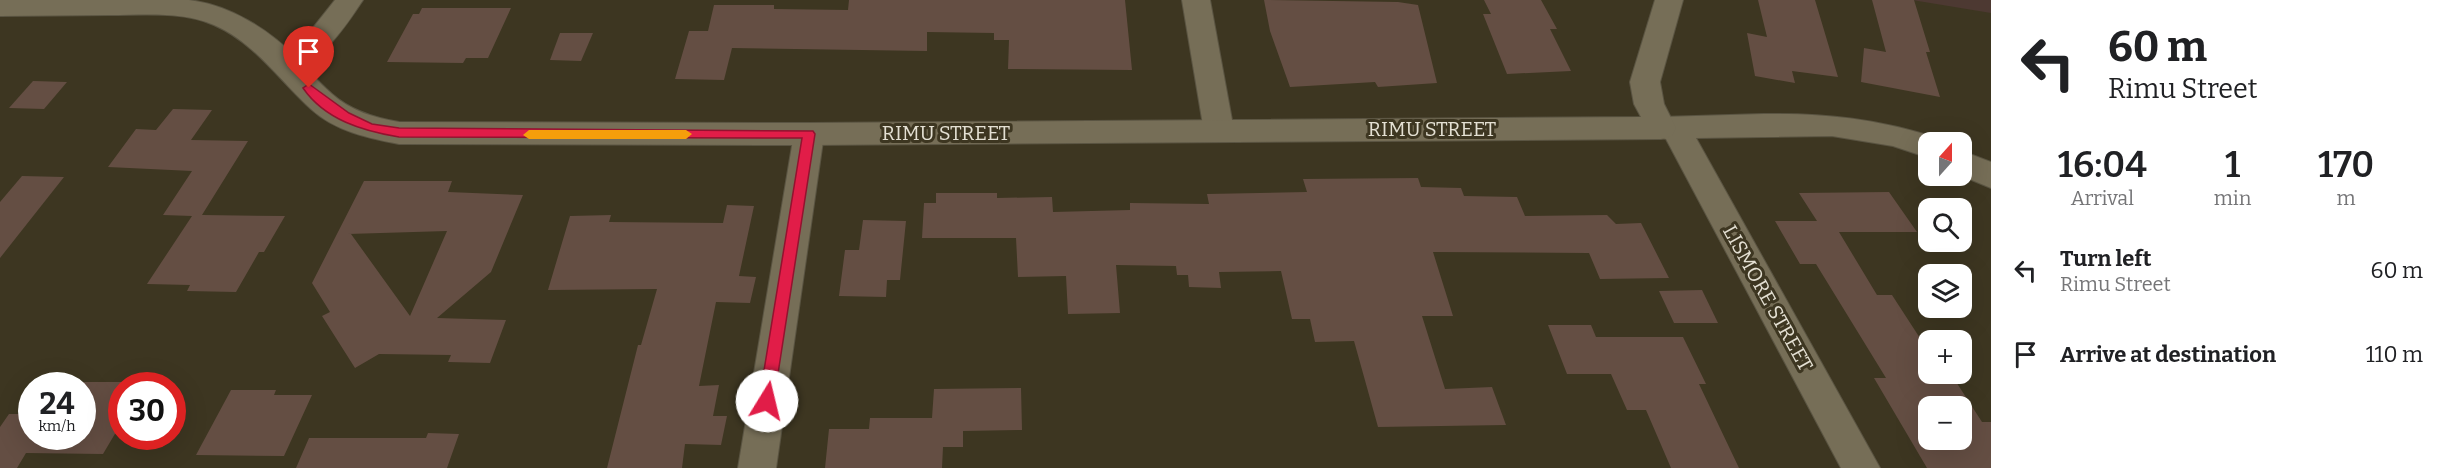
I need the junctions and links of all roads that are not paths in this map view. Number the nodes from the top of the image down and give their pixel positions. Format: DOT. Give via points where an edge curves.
graph roads {
  1 [pos="349,0"];
  2 [pos="1196,0"];
  3 [pos="1669,0"];
  4 [pos="0,6"];
  5 [pos="284,62"];
  6 [pos="1668,128"];
  7 [pos="1220,131"];
  8 [pos="809,134"];
  9 [pos="1918,144"];
  10 [pos="1972,167"];
  11 [pos="1991,176"];
  12 [pos="757,468"];
  13 [pos="1861,468"];
  1 -- 5 [label="street" via="314,46"];
  2 -- 7 [label="street"];
  3 -- 6 [label="street, LISMORE STREET" via="1645,82 1649,104"];
  4 -- 5 [label="street, RIMU STREET" via="166,6 198,10 225,19 252,35"];
  5 -- 8 [label="street, RIMU STREET" via="322,102 345,117 370,128 399,133"];
  6 -- 7 [label="street, RIMU STREET"];
  6 -- 9 [label="street, RIMU STREET" via="1836,125 1874,130"];
  6 -- 13 [label="street, LISMORE STREET"];
  7 -- 8 [label="street, RIMU STREET"];
  8 -- 12 [label="street"];
  10 -- 11 [label="street"];
}
